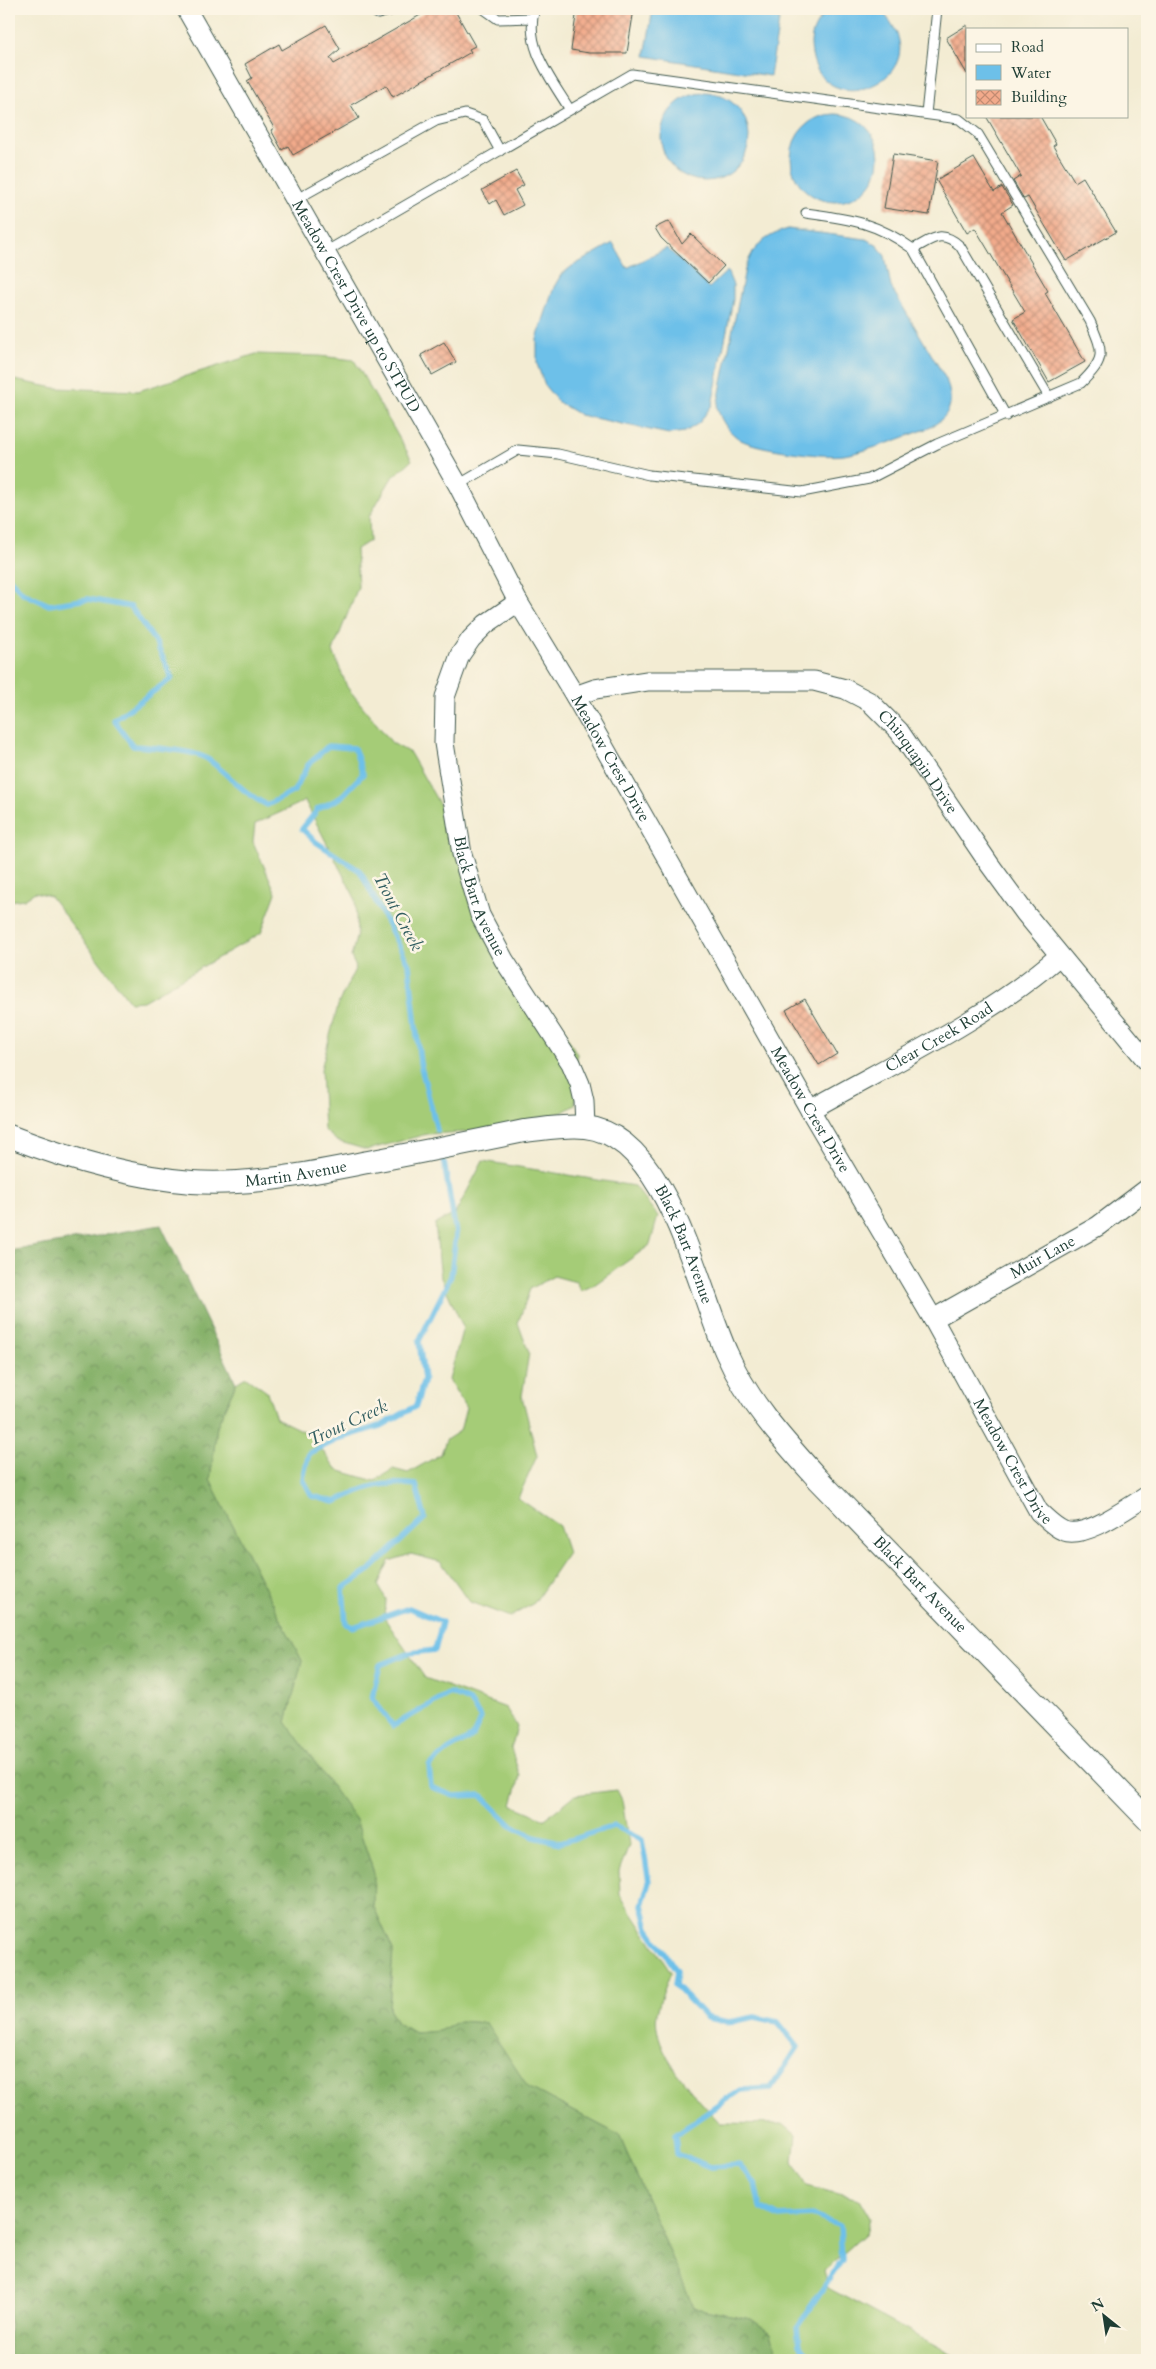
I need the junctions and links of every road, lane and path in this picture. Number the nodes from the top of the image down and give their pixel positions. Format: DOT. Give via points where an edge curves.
graph roads {
  1 [pos="370,9"];
  2 [pos="398,9"];
  3 [pos="484,9"];
  4 [pos="937,9"];
  5 [pos="189,10"];
  6 [pos="533,13"];
  7 [pos="570,110"];
  8 [pos="926,114"];
  9 [pos="500,151"];
  10 [pos="295,200"];
  11 [pos="806,213"];
  12 [pos="914,249"];
  13 [pos="325,252"];
  14 [pos="1049,398"];
  15 [pos="1006,416"];
  16 [pos="458,485"];
  17 [pos="518,602"];
  18 [pos="575,696"];
  19 [pos="1059,956"];
  20 [pos="1147,1062"];
  21 [pos="810,1110"];
  22 [pos="585,1127"];
  23 [pos="9,1136"];
  24 [pos="1147,1189"];
  25 [pos="933,1319"];
  26 [pos="1147,1496"];
  27 [pos="1145,1813"];
  1 -- 2 [label="lane" via="378,14"];
  3 -- 6 [label="lane" via="498,19"];
  4 -- 8 [label="lane"];
  5 -- 10 [label="street, Meadow Crest Drive up to STPUD"];
  6 -- 7 [label="lane" via="534,50"];
  7 -- 8 [label="lane" via="632,74"];
  7 -- 9 [label="lane"];
  8 -- 14 [label="lane" via="959,119 978,134 1090,321 1102,348 1098,367 1081,383"];
  9 -- 10 [label="lane" via="483,120 465,114 436,121"];
  9 -- 13 [label="lane"];
  10 -- 13 [label="street, Meadow Crest Drive up to STPUD"];
  11 -- 12 [label="lane" via="854,220 892,233"];
  12 -- 14 [label="lane" via="938,236 950,237 960,246"];
  12 -- 15 [label="lane"];
  13 -- 16 [label="street, Meadow Crest Drive up to STPUD"];
  14 -- 15 [label="lane"];
  15 -- 16 [label="lane" via="938,444 868,479 802,492 649,474 558,454 518,450"];
  16 -- 17 [label="street, Meadow Crest Drive up to STPUD"];
  17 -- 18 [label="street, Meadow Crest Drive"];
  17 -- 22 [label="street, Black Bart Avenue" via="486,624 460,655 445,697 444,743 462,854 480,915 504,960 571,1063 584,1101"];
  18 -- 19 [label="street, Chinquapin Drive" via="594,689 647,681 814,681 845,688 870,702 900,731 990,865"];
  18 -- 21 [label="street, Meadow Crest Drive"];
  19 -- 20 [label="street, Chinquapin Drive"];
  19 -- 21 [label="street, Clear Creek Road" via="979,1016"];
  21 -- 25 [label="street, Meadow Crest Drive"];
  22 -- 23 [label="street, Martin Avenue" via="524,1131 276,1178 232,1182 192,1182 116,1170 76,1160"];
  22 -- 27 [label="street, Black Bart Avenue" via="616,1138 650,1172 676,1219 726,1354 750,1398 770,1425 818,1479"];
  24 -- 25 [label="street, Muir Lane" via="1098,1226"];
  25 -- 26 [label="street, Meadow Crest Drive" via="1039,1512 1052,1525 1065,1532 1082,1532"];
}
